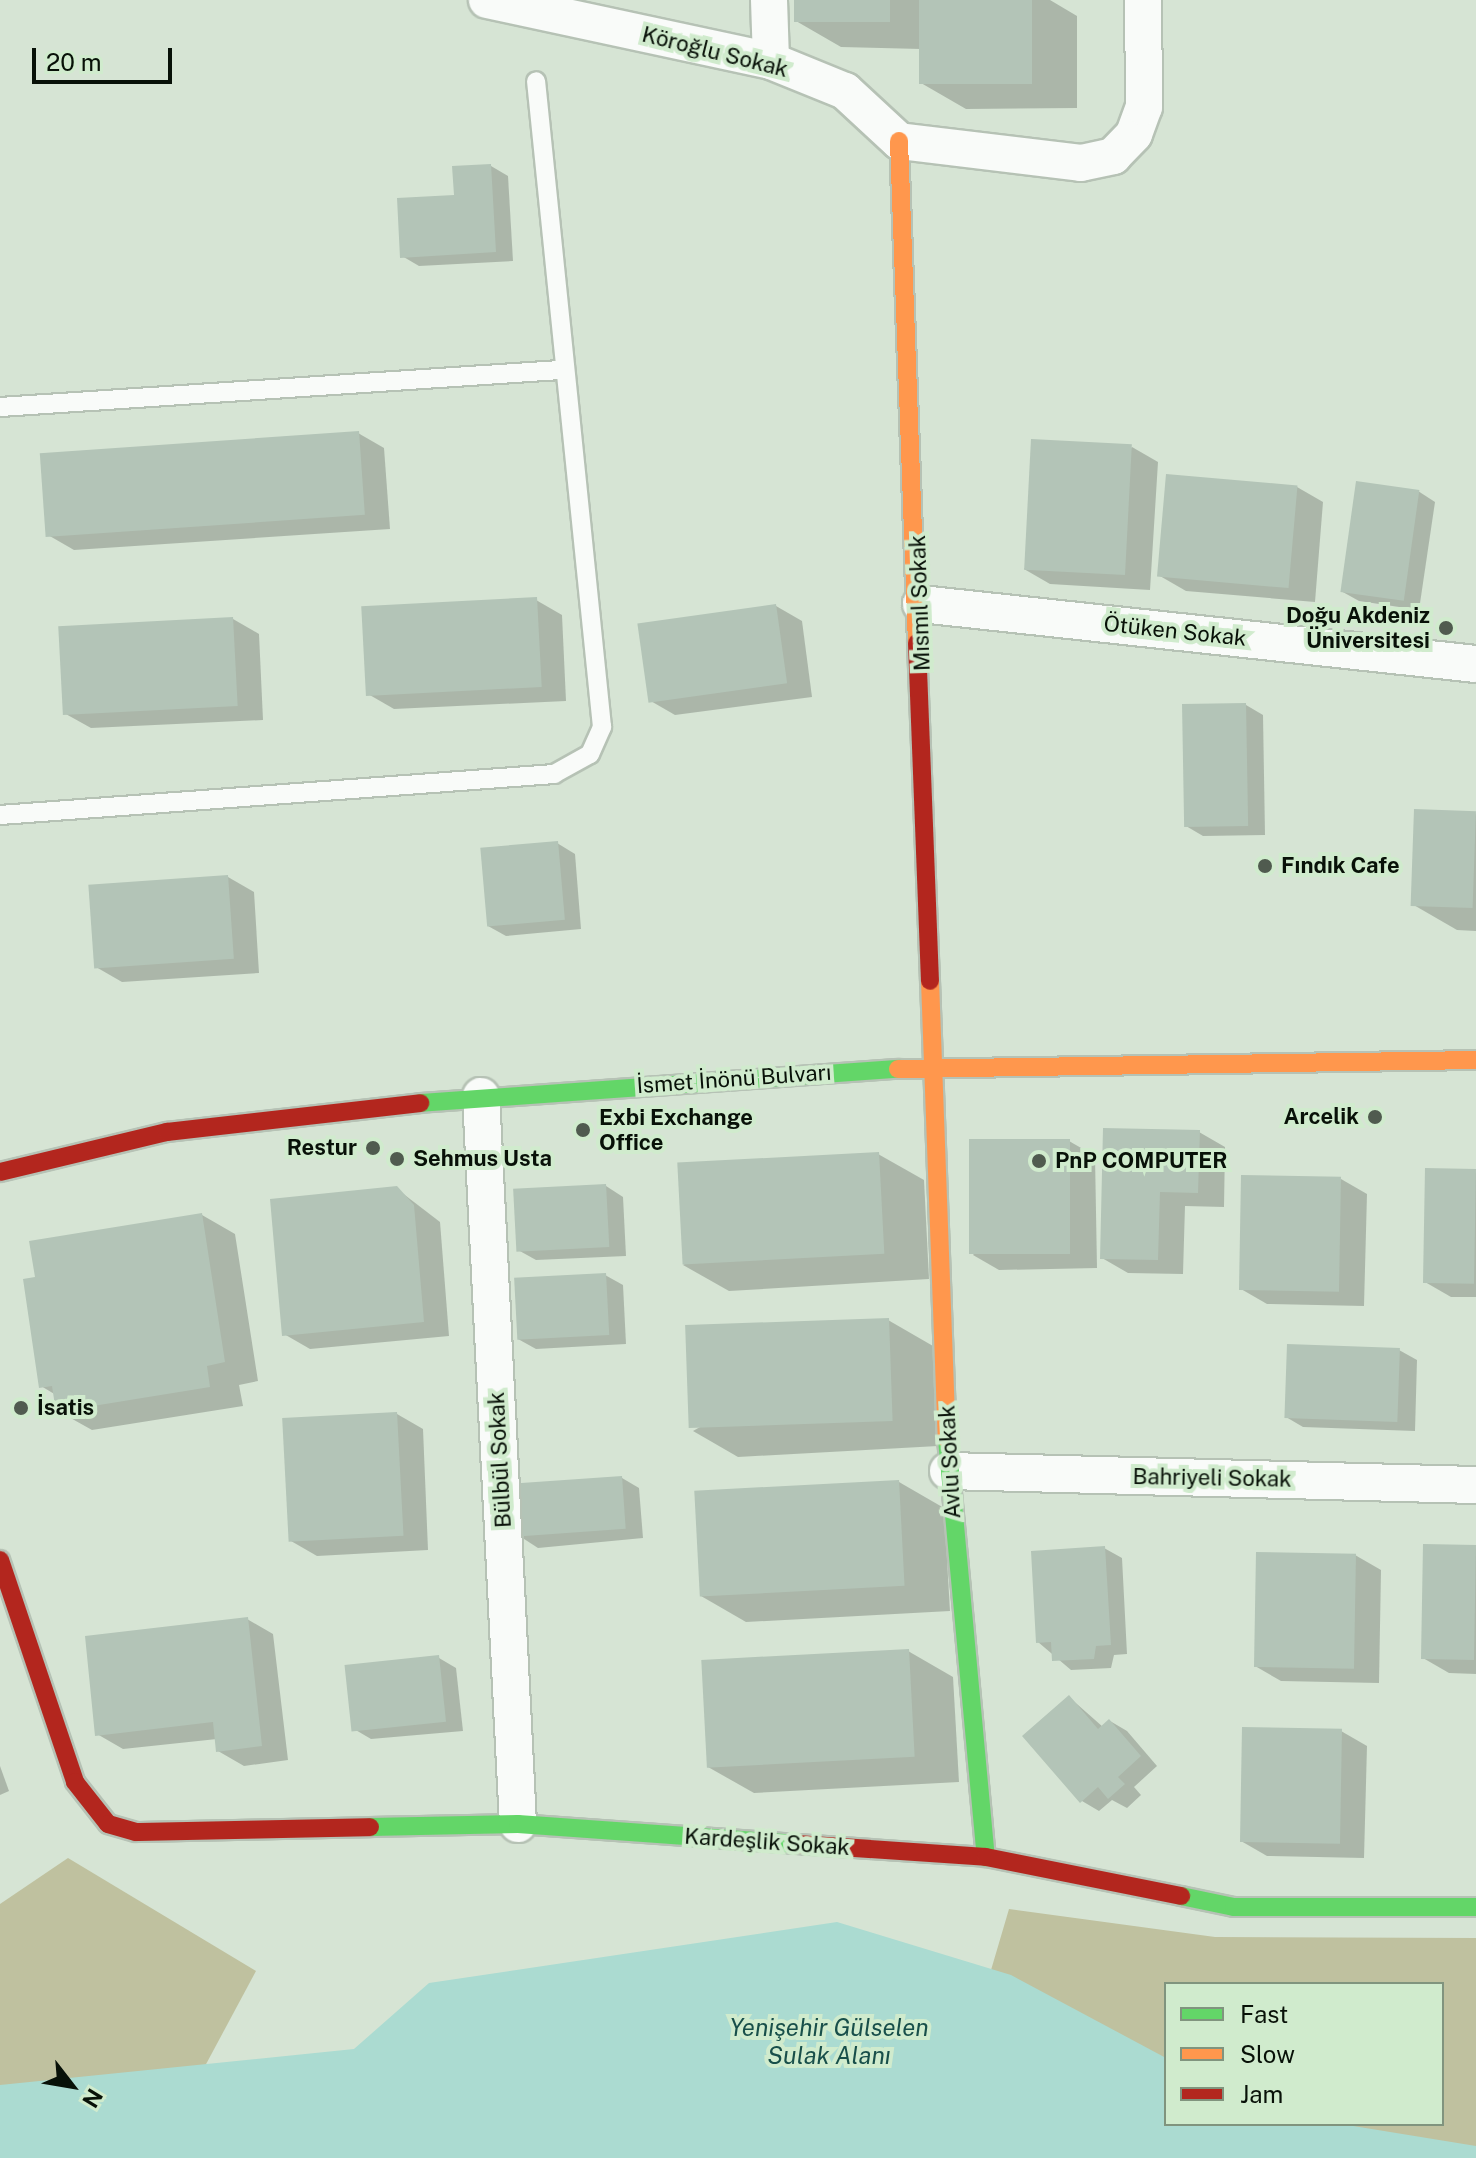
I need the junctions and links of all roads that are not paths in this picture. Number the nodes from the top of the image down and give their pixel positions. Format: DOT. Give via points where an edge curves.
graph roads {
  1 [pos="487,0"];
  2 [pos="769,0"];
  3 [pos="1143,0"];
  4 [pos="771,61"];
  5 [pos="536,81"];
  6 [pos="899,141"];
  7 [pos="560,370"];
  8 [pos="0,407"];
  9 [pos="921,604"];
  10 [pos="1476,664"];
  11 [pos="0,815"];
  12 [pos="1476,1060"];
  13 [pos="936,1066"];
  14 [pos="481,1096"];
  15 [pos="0,1172"];
  16 [pos="948,1471"];
  17 [pos="1476,1485"];
  18 [pos="1,1571"];
  19 [pos="518,1824"];
  20 [pos="986,1857"];
  21 [pos="1476,1907"];
  1 -- 4 [label="street, Köroğlu Sokak"];
  2 -- 4 [label="street"];
  3 -- 6 [label="street" via="1144,107 1134,134 1113,156 1081,163"];
  4 -- 6 [label="street, Köroğlu Sokak" via="845,91"];
  5 -- 7 [label="lane"];
  6 -- 9 [label="street, Mısmıl Sokak"];
  7 -- 8 [label="lane"];
  7 -- 11 [label="lane" via="602,727 590,754 554,774"];
  9 -- 10 [label="street, Ötüken Sokak"];
  9 -- 13 [label="street, Mısmıl Sokak"];
  12 -- 13 [label="street, İsmet İnönü Bulvarı"];
  13 -- 14 [label="street, İsmet İnönü Bulvarı"];
  13 -- 16 [label="street, Avlu Sokak"];
  14 -- 15 [label="street, İsmet İnönü Bulvarı" via="167,1132"];
  14 -- 19 [label="street, Bülbül Sokak"];
  16 -- 17 [label="street, Bahriyeli Sokak"];
  16 -- 20 [label="street, Avlu Sokak"];
  18 -- 19 [label="street, Kardeşlik Sokak" via="75,1782 108,1824 136,1832"];
  19 -- 20 [label="street, Kardeşlik Sokak"];
  20 -- 21 [label="street, Kardeşlik Sokak" via="1234,1907"];
}
